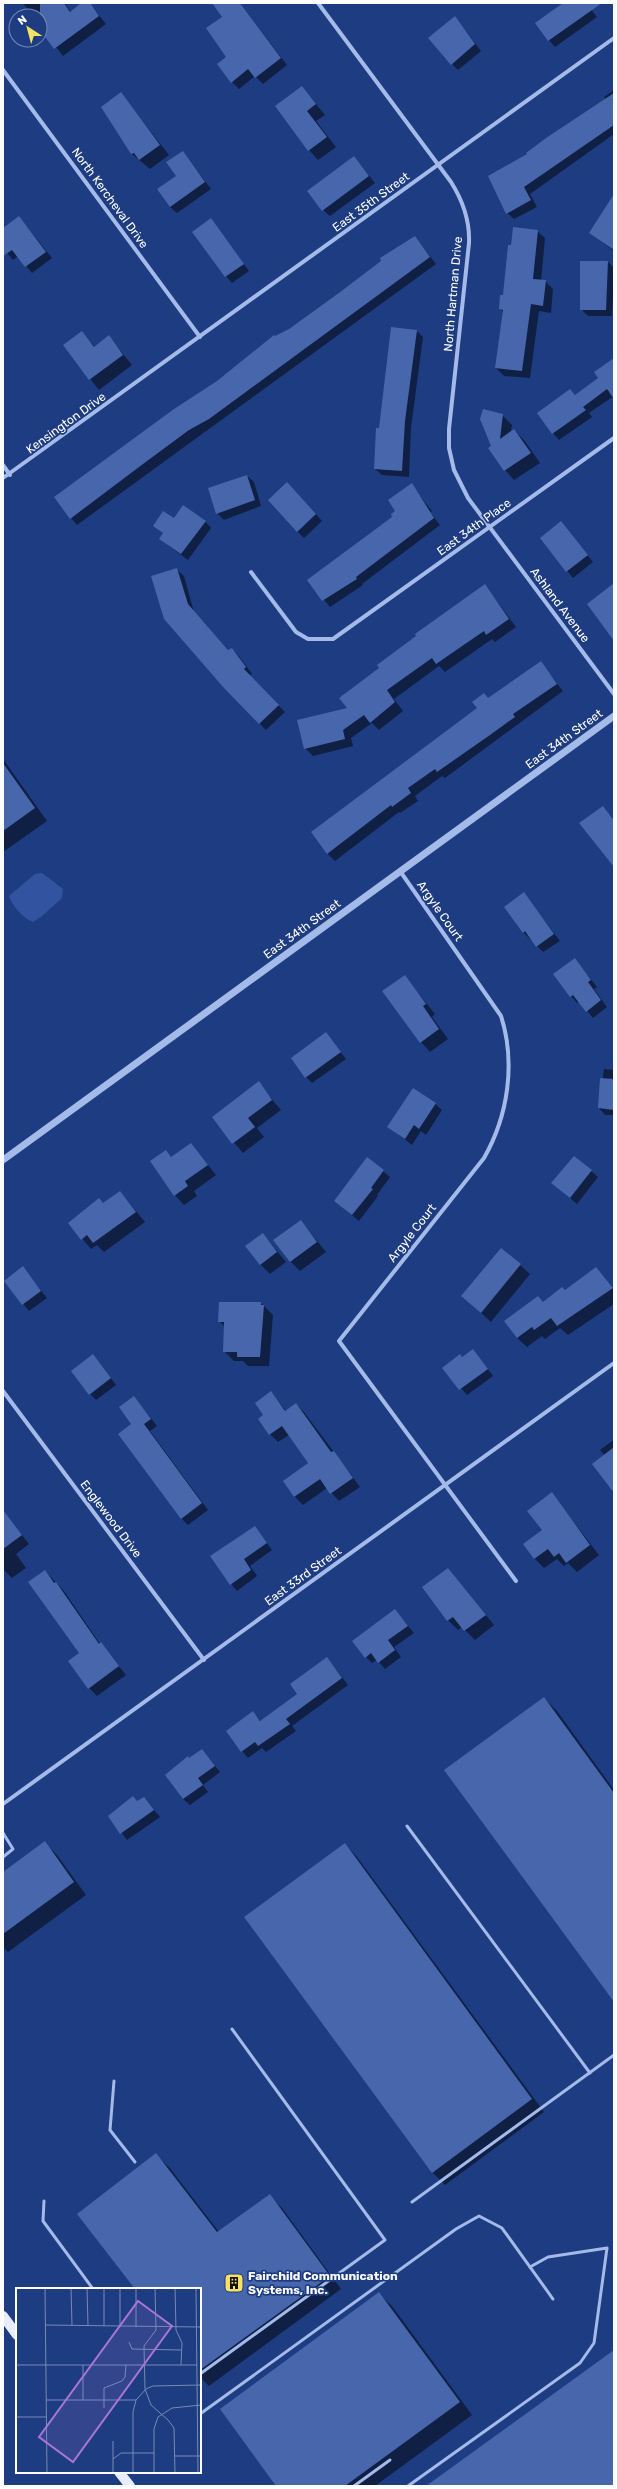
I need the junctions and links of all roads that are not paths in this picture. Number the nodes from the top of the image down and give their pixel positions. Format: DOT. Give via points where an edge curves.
graph roads {
  1 [pos="318,3"];
  2 [pos="614,38"];
  3 [pos="3,70"];
  4 [pos="439,166"];
  5 [pos="200,337"];
  6 [pos="140,382"];
  7 [pos="614,438"];
  8 [pos="3,465"];
  9 [pos="10,475"];
  10 [pos="3,478"];
  11 [pos="490,528"];
  12 [pos="251,572"];
  13 [pos="614,694"];
  14 [pos="614,716"];
  15 [pos="400,871"];
  16 [pos="3,1160"];
  17 [pos="614,1363"];
  18 [pos="3,1391"];
  19 [pos="446,1485"];
  20 [pos="516,1581"];
  21 [pos="204,1660"];
  22 [pos="3,1804"];
  23 [pos="407,1826"];
  24 [pos="3,1833"];
  25 [pos="3,1857"];
  26 [pos="232,2029"];
  27 [pos="614,2055"];
  28 [pos="590,2073"];
  29 [pos="114,2081"];
  30 [pos="135,2162"];
  31 [pos="44,2201"];
  32 [pos="412,2202"];
  33 [pos="530,2267"];
  34 [pos="92,2288"];
  35 [pos="553,2299"];
  36 [pos="3,2316"];
  37 [pos="16,2334"];
  38 [pos="201,2373"];
  39 [pos="201,2413"];
  40 [pos="390,2460"];
  41 [pos="121,2473"];
  42 [pos="130,2486"];
  43 [pos="354,2486"];
  44 [pos="408,2486"];
  1 -- 4 [label="street, North Hartman Drive"];
  2 -- 4 [label="street, East 35th Street"];
  3 -- 5 [label="street, North Kercheval Drive"];
  4 -- 5 [label="street, East 35th Street"];
  4 -- 11 [label="street, North Hartman Drive" via="462,201 470,236 449,429 450,448 454,470 461,487"];
  5 -- 6 [label="street, East 35th Street"];
  6 -- 9 [label="street, Kensington Drive"];
  7 -- 11 [label="street, East 34th Place"];
  8 -- 9 [label="street"];
  9 -- 10 [label="street, Kensington Drive"];
  11 -- 12 [label="street, East 34th Place" via="345,633 327,640 302,636 291,627"];
  11 -- 13 [label="street, Ashland Avenue"];
  14 -- 15 [label="street, East 34th Street"];
  15 -- 16 [label="street, East 34th Street"];
  15 -- 19 [label="street, Argyle Court" via="501,1016 507,1040 506,1099 497,1135 484,1158 339,1341"];
  17 -- 19 [label="street, East 33rd Street"];
  18 -- 21 [label="street, Englewood Drive"];
  19 -- 20 [label="street, Argyle Court"];
  19 -- 21 [label="street, East 33rd Street"];
  21 -- 22 [label="street, East 33rd Street"];
  23 -- 28 [label="lane"];
  24 -- 25 [label="lane" via="13,1849"];
  26 -- 38 [label="lane" via="385,2240"];
  27 -- 28 [label="lane"];
  28 -- 32 [label="lane"];
  29 -- 30 [label="lane" via="110,2130"];
  31 -- 34 [label="lane" via="43,2221"];
  33 -- 35 [label="lane"];
  33 -- 39 [label="lane" via="502,2228 479,2216"];
  33 -- 44 [label="lane" via="548,2257 607,2248 594,2343 580,2363"];
  36 -- 37 [label="main road"];
  40 -- 43 [label="lane"];
  41 -- 42 [label="main road"];
}
